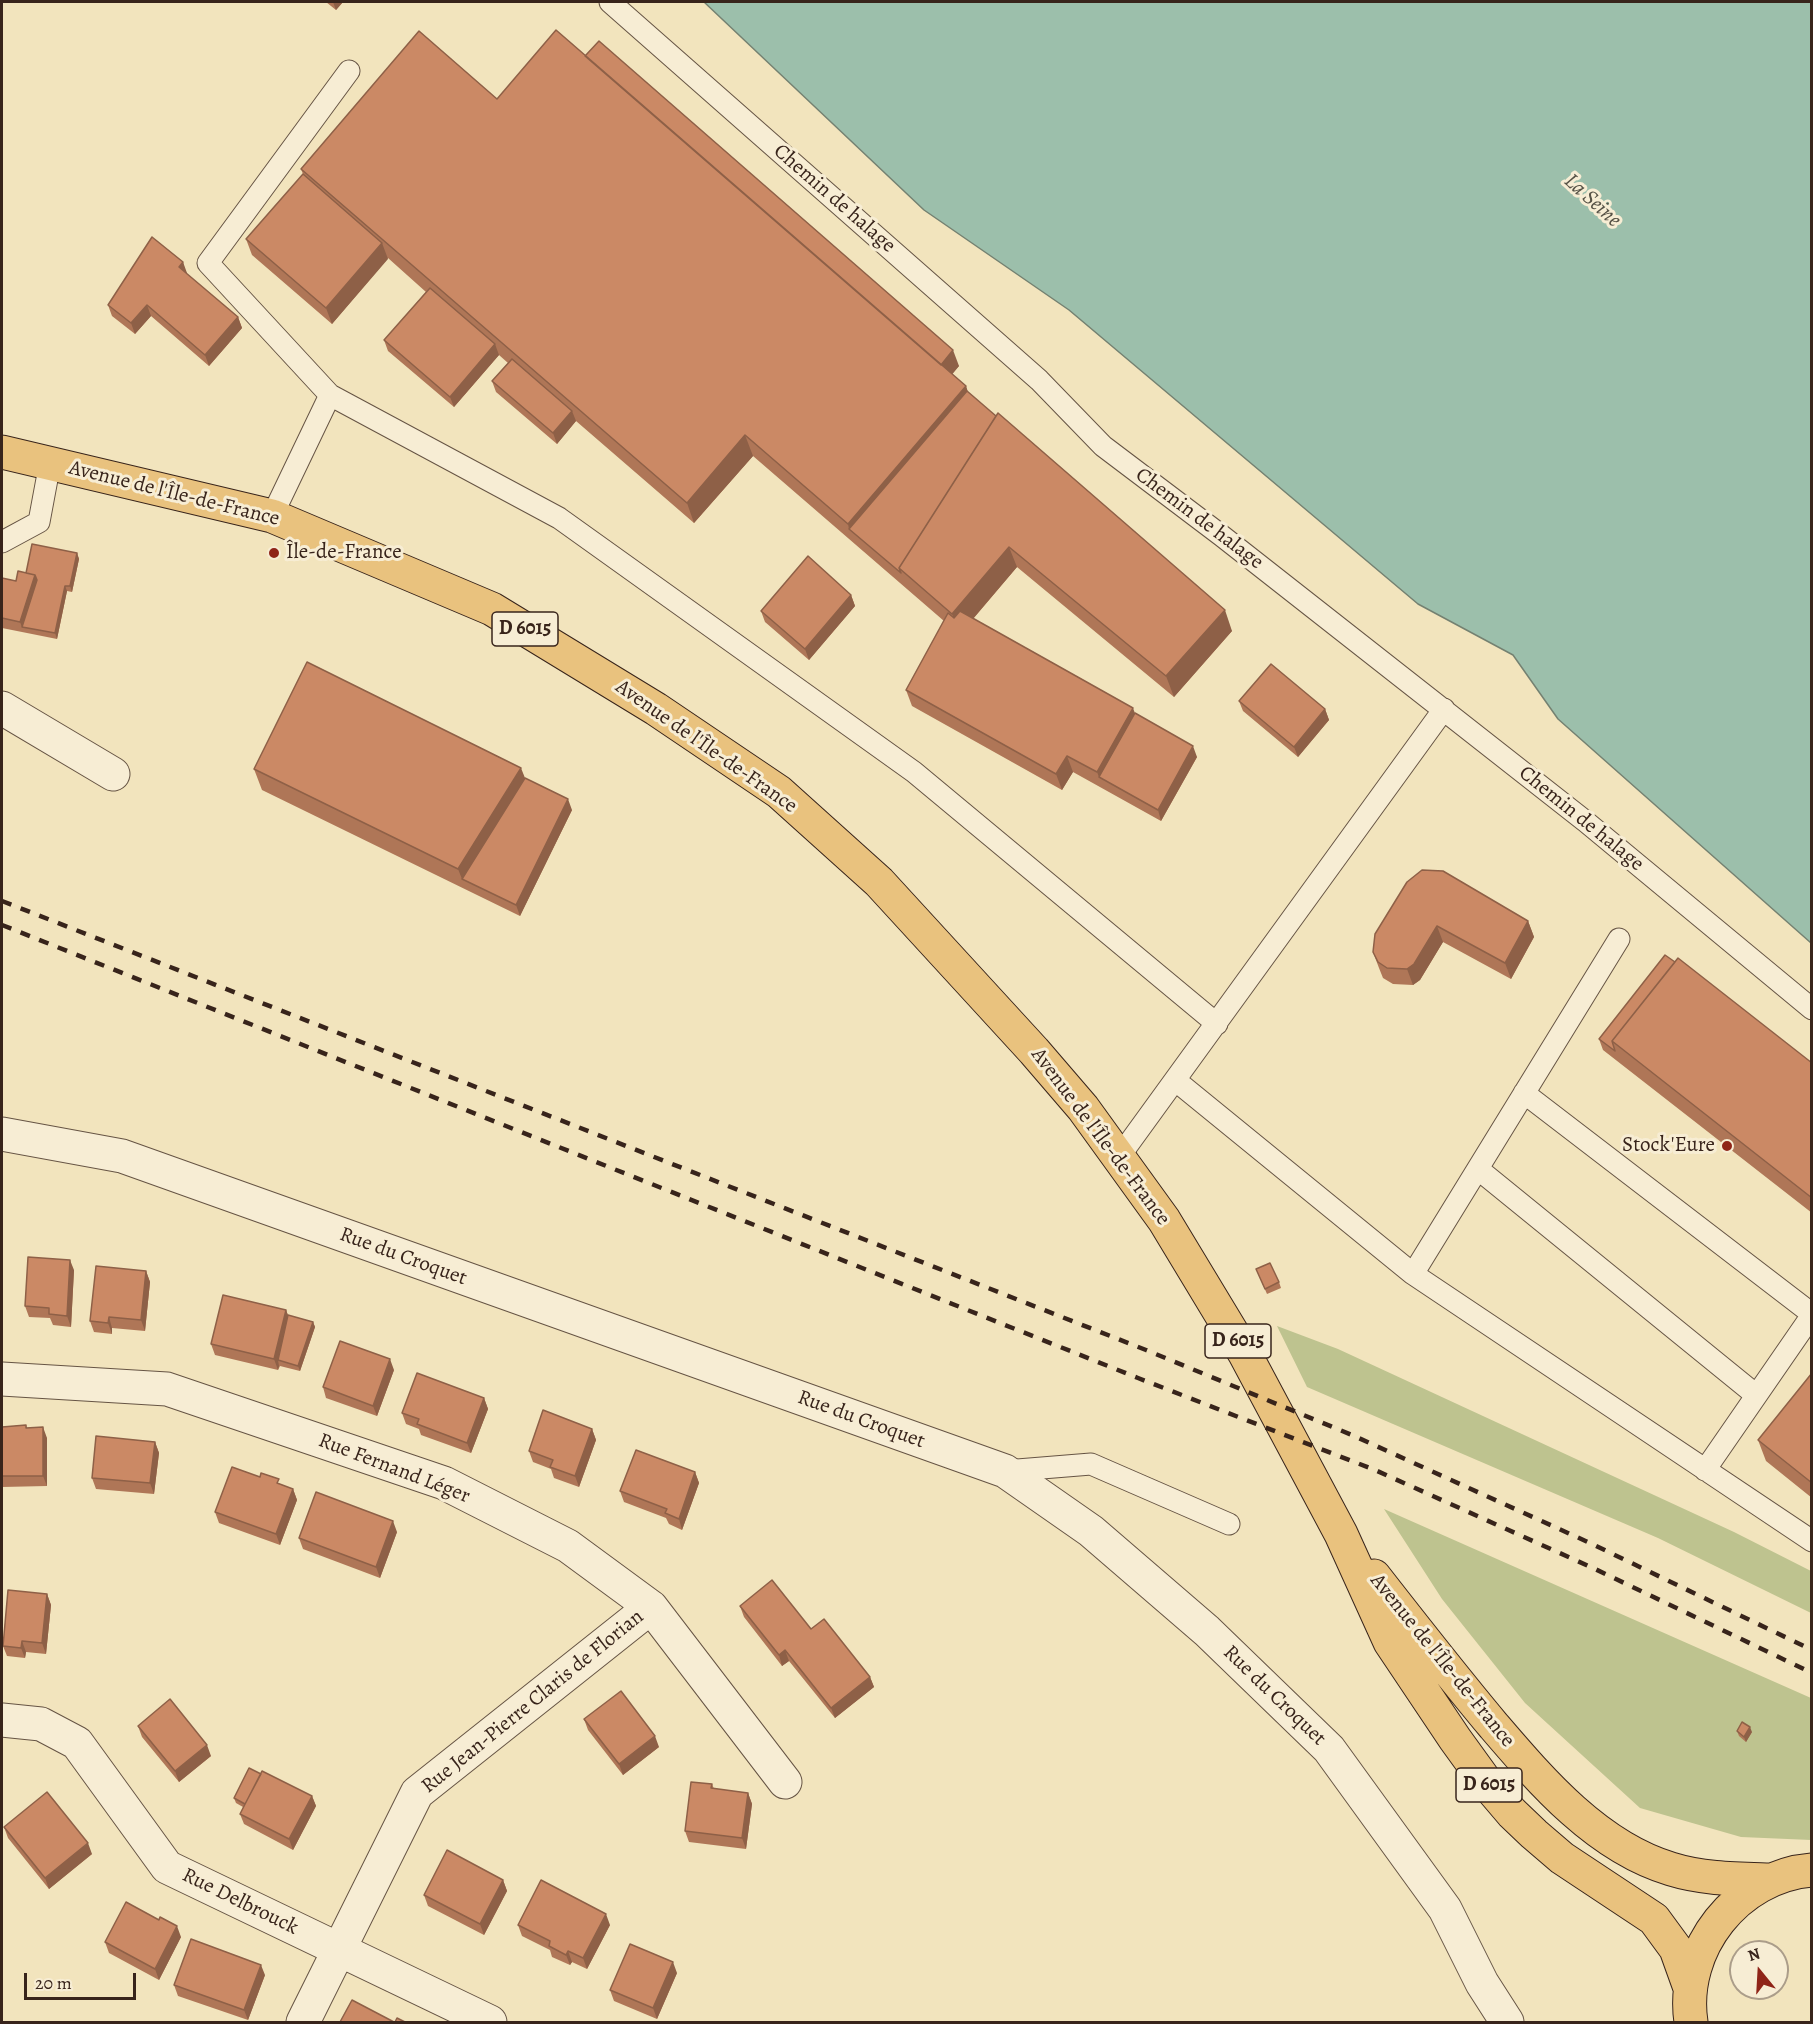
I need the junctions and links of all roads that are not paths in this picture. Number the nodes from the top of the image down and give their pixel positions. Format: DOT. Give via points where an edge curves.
graph roads {
  1 [pos="610,2"];
  2 [pos="349,71"];
  3 [pos="330,395"];
  4 [pos="2,452"];
  5 [pos="50,463"];
  6 [pos="272,516"];
  7 [pos="2,542"];
  8 [pos="2,708"];
  9 [pos="1444,710"];
  10 [pos="113,774"];
  11 [pos="1620,939"];
  12 [pos="1812,1009"];
  13 [pos="1217,1024"];
  14 [pos="1175,1080"];
  15 [pos="1524,1093"];
  16 [pos="2,1134"];
  17 [pos="1119,1157"];
  18 [pos="1478,1168"];
  19 [pos="1413,1274"];
  20 [pos="1812,1314"];
  21 [pos="2,1379"];
  22 [pos="1756,1395"];
  23 [pos="1705,1470"];
  24 [pos="1005,1471"];
  25 [pos="1228,1524"];
  26 [pos="1341,1534"];
  27 [pos="1812,1541"];
  28 [pos="651,1607"];
  29 [pos="2,1720"];
  30 [pos="785,1782"];
  31 [pos="1812,1870"];
  32 [pos="1770,1880"];
  33 [pos="338,1949"];
  34 [pos="1690,1988"];
  35 [pos="303,2022"];
  36 [pos="490,2022"];
  37 [pos="1507,2022"];
  38 [pos="1691,2022"];
  1 -- 9 [label="lane, Chemin de halage" via="1039,380 1103,446"];
  2 -- 3 [label="lane" via="208,263"];
  3 -- 6 [label="lane"];
  3 -- 13 [label="lane" via="569,524 914,772"];
  4 -- 5 [label="main road, Avenue de l'Île-de-France / D 6015"];
  5 -- 6 [label="main road, Avenue de l'Île-de-France / D 6015"];
  5 -- 7 [label="lane" via="39,522"];
  6 -- 17 [label="main road, Avenue de l'Île-de-France / D 6015" via="492,609 656,709 778,792 879,882 1034,1050"];
  8 -- 10 [label="street"];
  9 -- 12 [label="lane, Chemin de halage"];
  9 -- 13 [label="lane"];
  11 -- 15 [label="lane"];
  13 -- 14 [label="lane"];
  14 -- 17 [label="lane"];
  14 -- 19 [label="lane"];
  15 -- 18 [label="lane"];
  15 -- 20 [label="lane"];
  16 -- 24 [label="street, Rue du Croquet" via="122,1156"];
  17 -- 26 [label="main road, Avenue de l'Île-de-France / D 6015" via="1206,1286"];
  18 -- 19 [label="lane"];
  18 -- 22 [label="lane"];
  19 -- 23 [label="lane"];
  20 -- 22 [label="lane"];
  21 -- 28 [label="street, Rue Fernand Léger" via="167,1389 444,1483 568,1546"];
  22 -- 23 [label="lane"];
  23 -- 27 [label="lane"];
  24 -- 25 [label="lane" via="1091,1464"];
  24 -- 37 [label="street, Rue du Croquet" via="1091,1531 1207,1631 1329,1749 1445,1909 1482,1983"];
  26 -- 32 [label="main road, Avenue de l'Île-de-France / D 6015" via="1538,1777 1588,1823 1634,1854 1671,1869 1717,1879"];
  26 -- 34 [label="main road, Avenue de l'Île-de-France / D 6015" via="1389,1642 1490,1786 1512,1813 1562,1858 1654,1919 1676,1949"];
  28 -- 30 [label="street, Rue Fernand Léger"];
  28 -- 33 [label="street, Rue Jean-Pierre Claris de Florian" via="417,1793"];
  29 -- 33 [label="street, Rue Delbrouck" via="41,1724 77,1743 167,1867"];
  31 -- 32 [label="main road"];
  32 -- 34 [label="main road" via="1742,1897 1719,1921 1701,1949"];
  33 -- 35 [label="street, Rue Jean-Pierre Claris de Florian"];
  33 -- 36 [label="street, Rue Delbrouck"];
  34 -- 38 [label="main road"];
}
